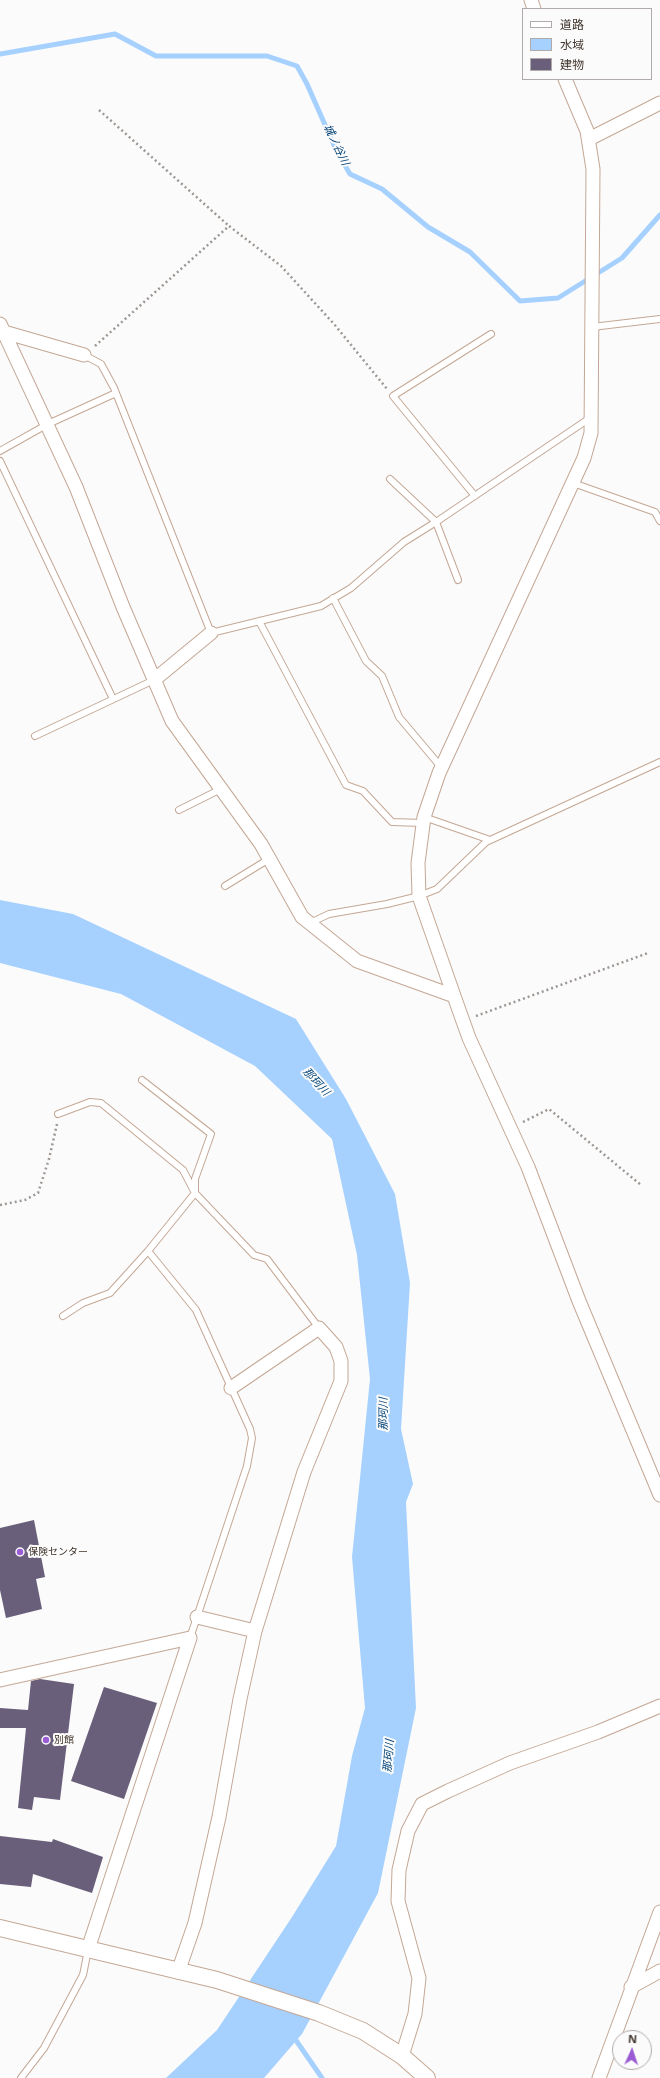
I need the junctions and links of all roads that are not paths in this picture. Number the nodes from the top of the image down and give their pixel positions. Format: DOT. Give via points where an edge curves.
graph roads {
  1 [pos="565,80"];
  2 [pos="660,103"];
  3 [pos="589,138"];
  4 [pos="660,319"];
  5 [pos="592,327"];
  6 [pos="2,328"];
  7 [pos="492,334"];
  8 [pos="84,355"];
  9 [pos="116,393"];
  10 [pos="592,417"];
  11 [pos="48,424"];
  12 [pos="0,451"];
  13 [pos="0,461"];
  14 [pos="390,479"];
  15 [pos="573,483"];
  16 [pos="475,496"];
  17 [pos="660,521"];
  18 [pos="436,522"];
  19 [pos="458,580"];
  20 [pos="333,598"];
  21 [pos="259,621"];
  22 [pos="211,633"];
  23 [pos="154,680"];
  24 [pos="113,699"];
  25 [pos="35,736"];
  26 [pos="660,762"];
  27 [pos="442,767"];
  28 [pos="220,789"];
  29 [pos="179,810"];
  30 [pos="424,820"];
  31 [pos="490,840"];
  32 [pos="269,859"];
  33 [pos="225,886"];
  34 [pos="419,896"];
  35 [pos="310,923"];
  36 [pos="454,996"];
  37 [pos="142,1080"];
  38 [pos="58,1114"];
  39 [pos="194,1193"];
  40 [pos="148,1251"];
  41 [pos="63,1316"];
  42 [pos="319,1328"];
  43 [pos="231,1388"];
  44 [pos="660,1495"];
  45 [pos="197,1617"];
  46 [pos="255,1631"];
  47 [pos="190,1638"];
  48 [pos="0,1680"];
  49 [pos="660,1706"];
  50 [pos="660,1912"];
  51 [pos="0,1928"];
  52 [pos="88,1949"];
  53 [pos="660,1971"];
  54 [pos="178,1972"];
  55 [pos="631,1987"];
  56 [pos="402,2056"];
  57 [pos="21,2078"];
  58 [pos="427,2078"];
  59 [pos="599,2078"];
  1 -- 3 [label="street"];
  2 -- 3 [label="street"];
  3 -- 5 [label="street" via="593,169"];
  4 -- 5 [label="lane"];
  5 -- 10 [label="street"];
  6 -- 8 [label="street"];
  6 -- 11 [label="street"];
  7 -- 16 [label="lane" via="393,396"];
  8 -- 9 [label="lane" via="101,364"];
  9 -- 11 [label="lane"];
  9 -- 22 [label="lane"];
  10 -- 15 [label="street" via="586,452"];
  10 -- 16 [label="lane"];
  11 -- 12 [label="lane"];
  11 -- 23 [label="street"];
  13 -- 24 [label="lane"];
  14 -- 18 [label="lane"];
  15 -- 17 [label="lane" via="655,512"];
  15 -- 27 [label="street"];
  16 -- 18 [label="lane"];
  18 -- 19 [label="lane"];
  18 -- 20 [label="lane" via="404,542 351,588"];
  20 -- 21 [label="lane" via="320,606"];
  20 -- 27 [label="lane" via="366,661 382,676 399,717"];
  21 -- 22 [label="lane"];
  21 -- 30 [label="lane" via="346,785 364,791 392,822"];
  22 -- 23 [label="street"];
  23 -- 24 [label="lane"];
  23 -- 28 [label="street" via="172,721"];
  24 -- 25 [label="lane"];
  26 -- 31 [label="lane"];
  27 -- 30 [label="street"];
  28 -- 29 [label="lane"];
  28 -- 32 [label="street"];
  30 -- 31 [label="lane"];
  30 -- 34 [label="street" via="418,864"];
  31 -- 34 [label="lane" via="437,889"];
  32 -- 33 [label="lane"];
  32 -- 35 [label="street" via="302,917"];
  34 -- 35 [label="lane" via="329,914"];
  34 -- 36 [label="street"];
  35 -- 36 [label="street" via="357,961"];
  36 -- 44 [label="street" via="469,1038 528,1167 582,1308"];
  37 -- 39 [label="lane" via="210,1134 195,1179"];
  38 -- 39 [label="lane" via="90,1102 102,1103 183,1170"];
  39 -- 40 [label="lane"];
  39 -- 42 [label="lane" via="254,1255 267,1259"];
  40 -- 41 [label="lane" via="110,1293 83,1303"];
  40 -- 43 [label="lane" via="196,1310"];
  42 -- 43 [label="street"];
  42 -- 46 [label="street" via="336,1348 341,1361 341,1381 304,1472"];
  43 -- 45 [label="lane" via="252,1438 247,1466"];
  45 -- 46 [label="street"];
  45 -- 47 [label="lane"];
  46 -- 54 [label="street" via="197,1915"];
  47 -- 48 [label="street"];
  47 -- 52 [label="street"];
  49 -- 56 [label="street" via="598,1732 510,1763 422,1804 408,1831 399,1870 398,1901 419,1978 415,2014"];
  50 -- 55 [label="street"];
  51 -- 52 [label="street"];
  52 -- 54 [label="street"];
  52 -- 57 [label="lane" via="83,1975 44,2048"];
  53 -- 55 [label="street"];
  54 -- 56 [label="street" via="217,1980 319,2013 363,2031"];
  55 -- 59 [label="street"];
  56 -- 58 [label="street"];
}
